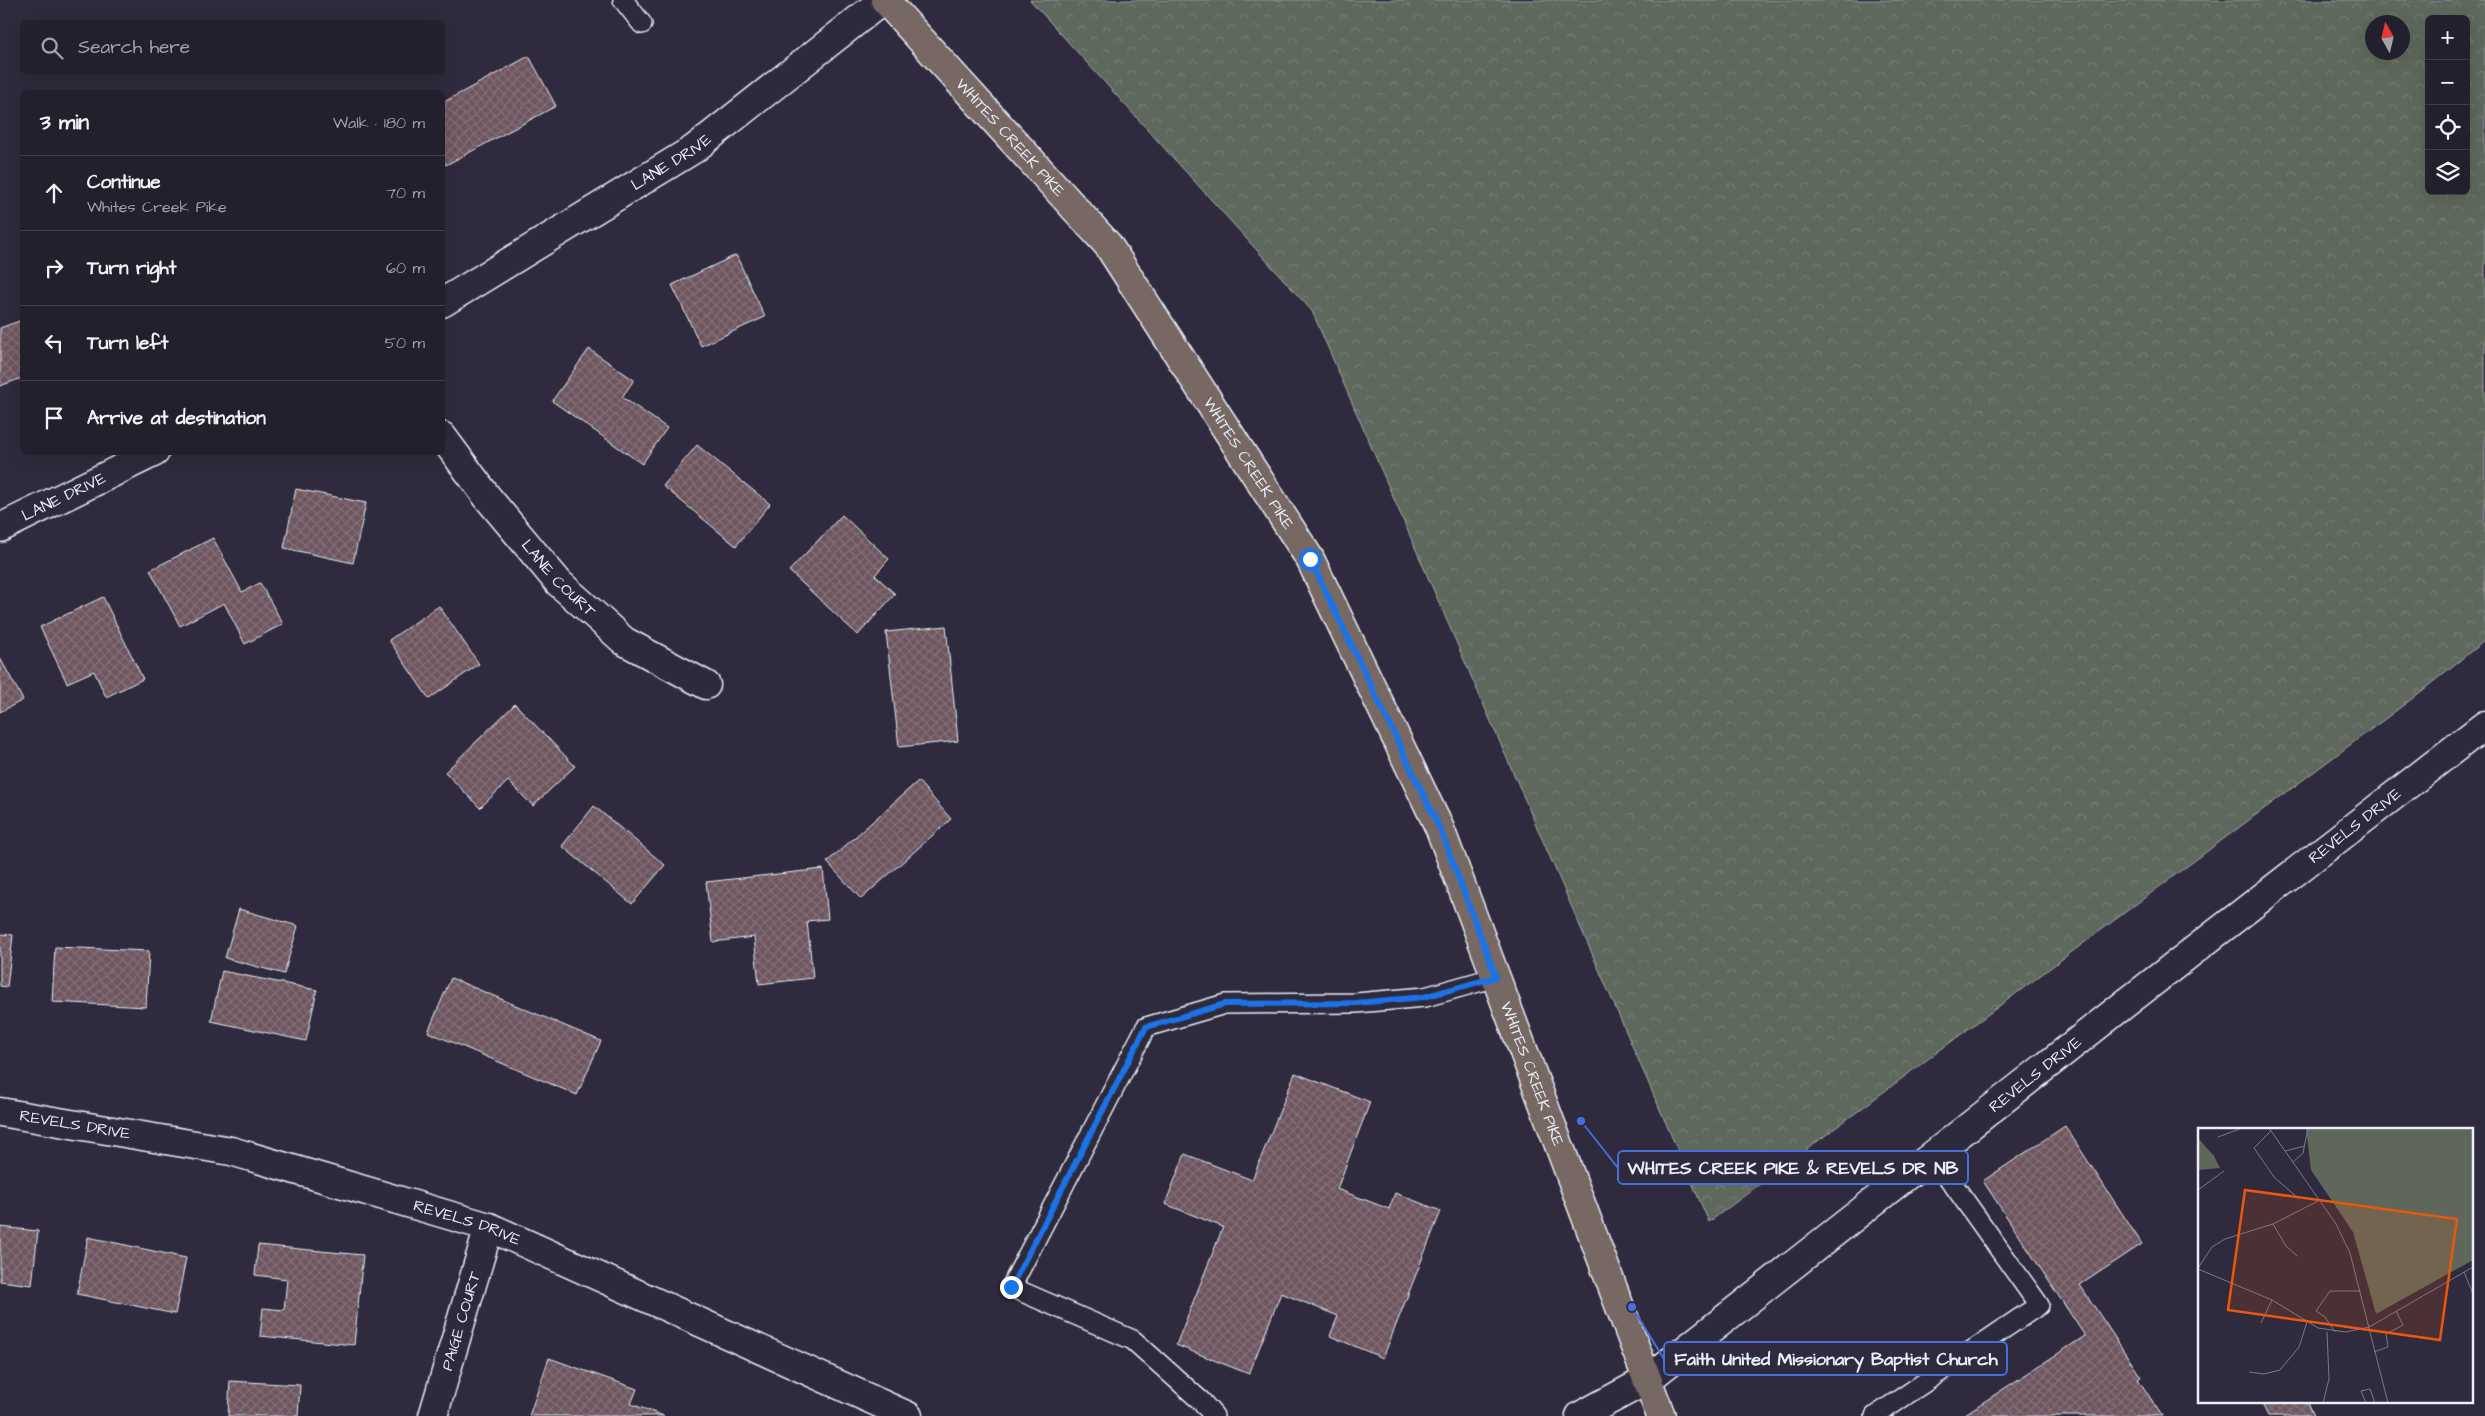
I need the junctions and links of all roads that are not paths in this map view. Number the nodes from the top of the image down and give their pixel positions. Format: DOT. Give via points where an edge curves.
graph roads {
  1 [pos="623,0"];
  2 [pos="884,0"];
  3 [pos="642,24"];
  4 [pos="445,301"];
  5 [pos="445,440"];
  6 [pos="149,455"];
  7 [pos="0,528"];
  8 [pos="706,685"];
  9 [pos="2485,725"];
  10 [pos="1496,977"];
  11 [pos="0,1112"];
  12 [pos="1933,1156"];
  13 [pos="489,1227"];
  14 [pos="1647,1380"];
  15 [pos="434,1416"];
  16 [pos="908,1416"];
  17 [pos="1214,1416"];
  18 [pos="1580,1416"];
  19 [pos="1661,1416"];
  20 [pos="1875,1416"];
  1 -- 3 [label="lane"];
  2 -- 4 [label="street, LANE DRIVE" via="694,149"];
  2 -- 10 [label="main road, WHITES CREEK PIKE" via="1108,245 1310,559 1440,829"];
  5 -- 8 [label="street, LANE COURT" via="488,498 559,583 624,641"];
  6 -- 7 [label="street, LANE DRIVE"];
  9 -- 12 [label="street, REVELS DRIVE"];
  10 -- 14 [label="main road, WHITES CREEK PIKE"];
  10 -- 17 [label="lane" via="1424,997 1356,1003 1225,1004 1146,1027 1011,1287 1132,1340 1202,1401"];
  11 -- 13 [label="street, REVELS DRIVE" via="231,1151"];
  12 -- 14 [label="street, REVELS DRIVE"];
  12 -- 20 [label="lane" via="2039,1305"];
  13 -- 15 [label="street, PAIGE COURT"];
  13 -- 16 [label="street, REVELS DRIVE"];
  14 -- 18 [label="street, REVELS DRIVE"];
  14 -- 19 [label="main road, WHITES CREEK PIKE"];
}
